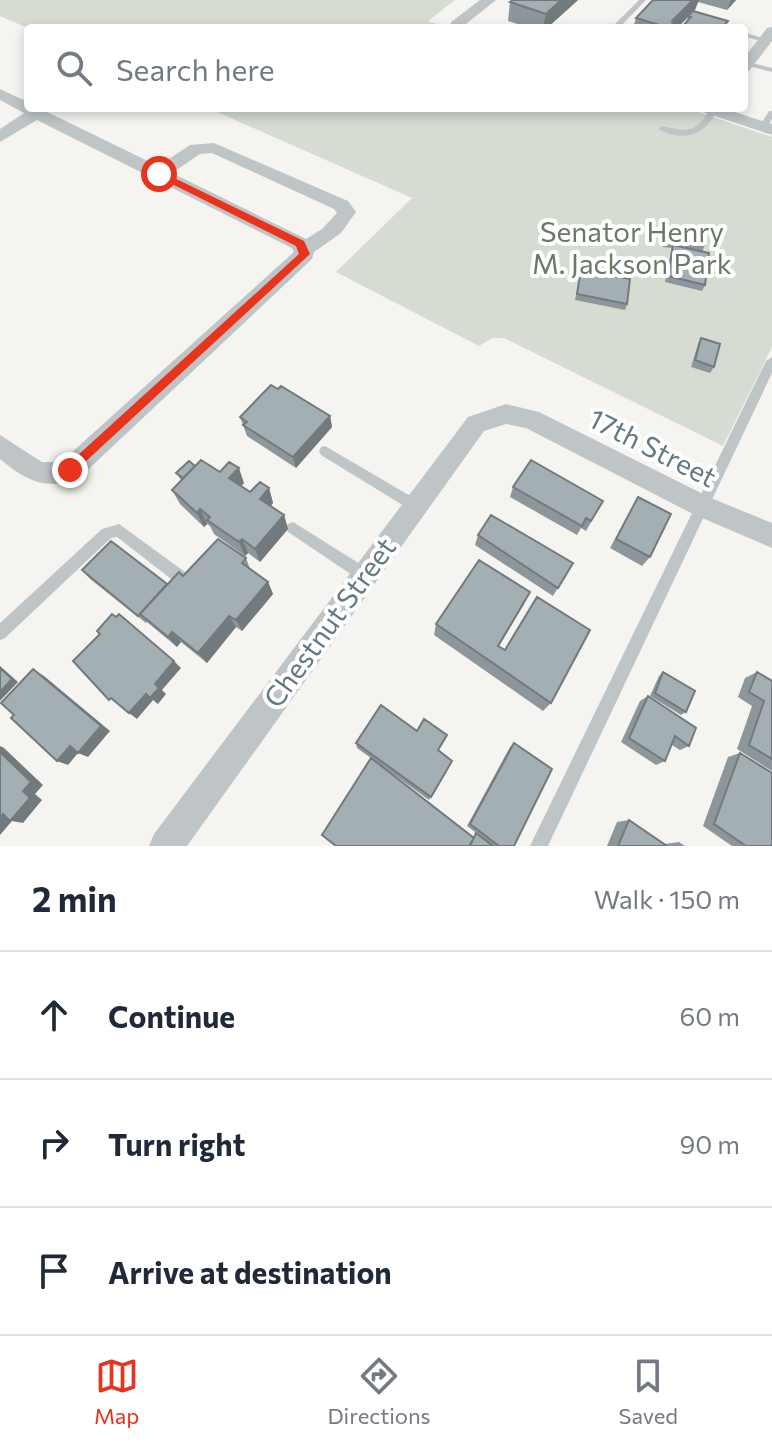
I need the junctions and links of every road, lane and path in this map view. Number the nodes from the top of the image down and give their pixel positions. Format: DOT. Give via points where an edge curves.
graph roads {
  1 [pos="489,0"];
  2 [pos="643,0"];
  3 [pos="461,24"];
  4 [pos="619,24"];
  5 [pos="749,35"];
  6 [pos="769,35"];
  7 [pos="748,62"];
  8 [pos="748,65"];
  9 [pos="772,70"];
  10 [pos="0,94"];
  11 [pos="24,107"];
  12 [pos="710,112"];
  13 [pos="723,112"];
  14 [pos="36,113"];
  15 [pos="769,123"];
  16 [pos="662,129"];
  17 [pos="0,137"];
  18 [pos="159,174"];
  19 [pos="304,248"];
  20 [pos="772,361"];
  21 [pos="506,414"];
  22 [pos="0,445"];
  23 [pos="325,451"];
  24 [pos="414,505"];
  25 [pos="702,506"];
  26 [pos="293,528"];
  27 [pos="772,536"];
  28 [pos="363,574"];
  29 [pos="180,577"];
  30 [pos="0,633"];
  31 [pos="166,846"];
  32 [pos="539,846"];
  1 -- 3 [label="street"];
  2 -- 4 [label="lane"];
  5 -- 6 [label="lane"];
  6 -- 7 [label="street"];
  8 -- 9 [label="lane"];
  10 -- 11 [label="street"];
  12 -- 16 [label="lane" via="703,129 694,133"];
  13 -- 15 [label="street"];
  14 -- 17 [label="street"];
  14 -- 18 [label="street"];
  18 -- 19 [label="street"];
  18 -- 19 [label="street" via="196,149 214,148 341,205 347,212 344,219"];
  19 -- 22 [label="street" via="302,259 70,470 49,476 37,472"];
  20 -- 25 [label="lane"];
  21 -- 24 [label="street, Chestnut Street" via="476,424"];
  21 -- 25 [label="street, 17th Street" via="531,419"];
  23 -- 24 [label="lane"];
  24 -- 28 [label="street, Chestnut Street"];
  25 -- 27 [label="street, 17th Street"];
  25 -- 32 [label="lane"];
  26 -- 28 [label="lane"];
  28 -- 31 [label="street, Chestnut Street"];
  29 -- 30 [label="lane" via="119,530 107,533"];
}
